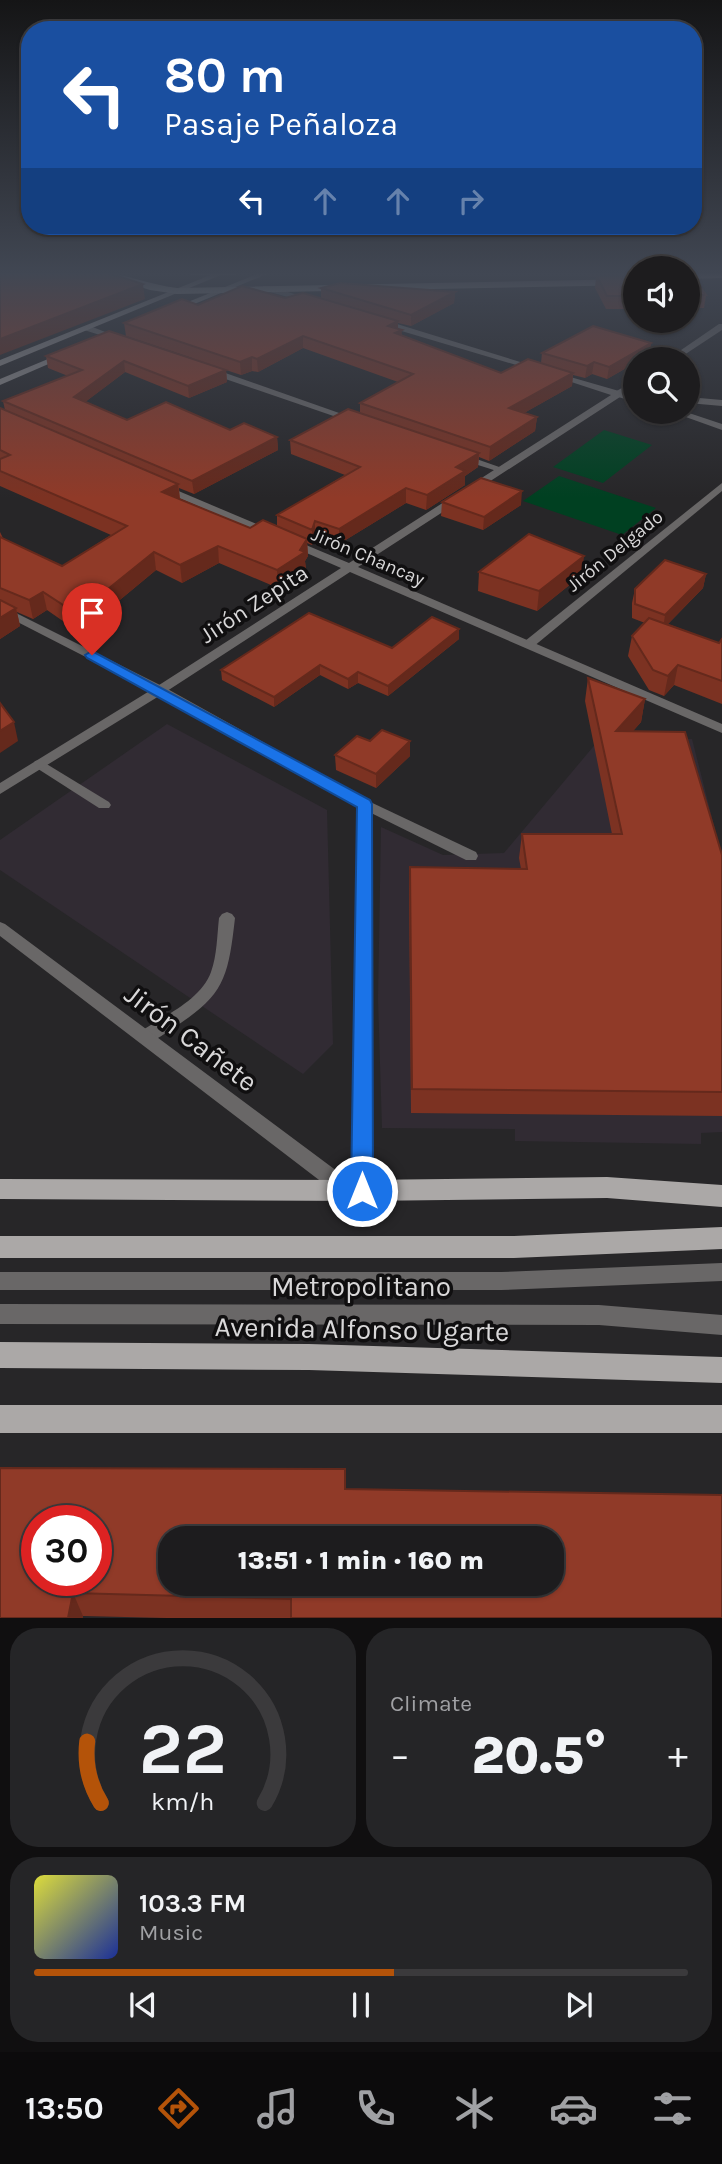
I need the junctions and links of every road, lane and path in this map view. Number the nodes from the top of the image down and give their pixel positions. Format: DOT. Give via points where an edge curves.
graph roads {
  1 [pos="39,348"];
  2 [pos="467,348"];
  3 [pos="73,351"];
  4 [pos="0,363"];
  5 [pos="199,367"];
  6 [pos="0,382"];
  7 [pos="623,391"];
  8 [pos="618,394"];
  9 [pos="623,395"];
  10 [pos="700,401"];
  11 [pos="722,403"];
  12 [pos="700,420"];
  13 [pos="369,425"];
  14 [pos="722,427"];
  15 [pos="448,452"];
  16 [pos="500,469"];
  17 [pos="152,483"];
  18 [pos="722,486"];
  19 [pos="348,567"];
  20 [pos="0,608"];
  21 [pos="529,644"];
  22 [pos="160,690"];
  23 [pos="722,729"];
  24 [pos="40,764"];
  25 [pos="0,789"];
  26 [pos="365,804"];
  27 [pos="104,805"];
  28 [pos="471,856"];
  29 [pos="227,918"];
  30 [pos="0,928"];
  31 [pos="147,1036"];
  32 [pos="0,1189"];
  33 [pos="355,1191"];
  34 [pos="722,1196"];
  35 [pos="722,1238"];
  36 [pos="0,1247"];
  37 [pos="722,1272"];
  38 [pos="0,1281"];
  39 [pos="0,1314"];
  40 [pos="722,1325"];
  41 [pos="0,1355"];
  42 [pos="722,1370"];
  43 [pos="0,1419"];
  44 [pos="722,1419"];
  1 -- 4 [label="main road"];
  2 -- 8 [label="street"];
  3 -- 6 [label="main road"];
  5 -- 13 [label="street"];
  7 -- 8 [label="street, Jirón Zepita"];
  8 -- 9 [label="street"];
  8 -- 16 [label="street, Jirón Zepita"];
  10 -- 11 [label="street"];
  12 -- 14 [label="street"];
  15 -- 16 [label="street"];
  16 -- 19 [label="street, Jirón Zepita"];
  17 -- 19 [label="street, Jirón Chancay"];
  18 -- 21 [label="street, Jirón Delgado"];
  19 -- 21 [label="street, Jirón Chancay"];
  19 -- 22 [label="street, Jirón Zepita"];
  20 -- 22 [label="street"];
  21 -- 23 [label="street, Jirón Chancay"];
  22 -- 24 [label="street, Jirón Zepita"];
  22 -- 26 [label="street"];
  24 -- 25 [label="street, Jirón Zepita"];
  24 -- 27 [label="street"];
  26 -- 28 [label="street"];
  26 -- 33 [label="street"];
  29 -- 31 [label="street" via="214,983 196,1002"];
  30 -- 31 [label="street, Jirón Cañete"];
  31 -- 33 [label="street, Jirón Cañete"];
  32 -- 33 [label="main road"];
  33 -- 34 [label="main road" via="595,1188"];
  35 -- 36 [label="main road" via="514,1247"];
  37 -- 38 [label="street, Metropolitano" via="501,1281"];
  39 -- 40 [label="street, Metropolitano" via="599,1315"];
  41 -- 42 [label="main road, Avenida Alfonso Ugarte" via="309,1357"];
  43 -- 44 [label="main road"];
}
